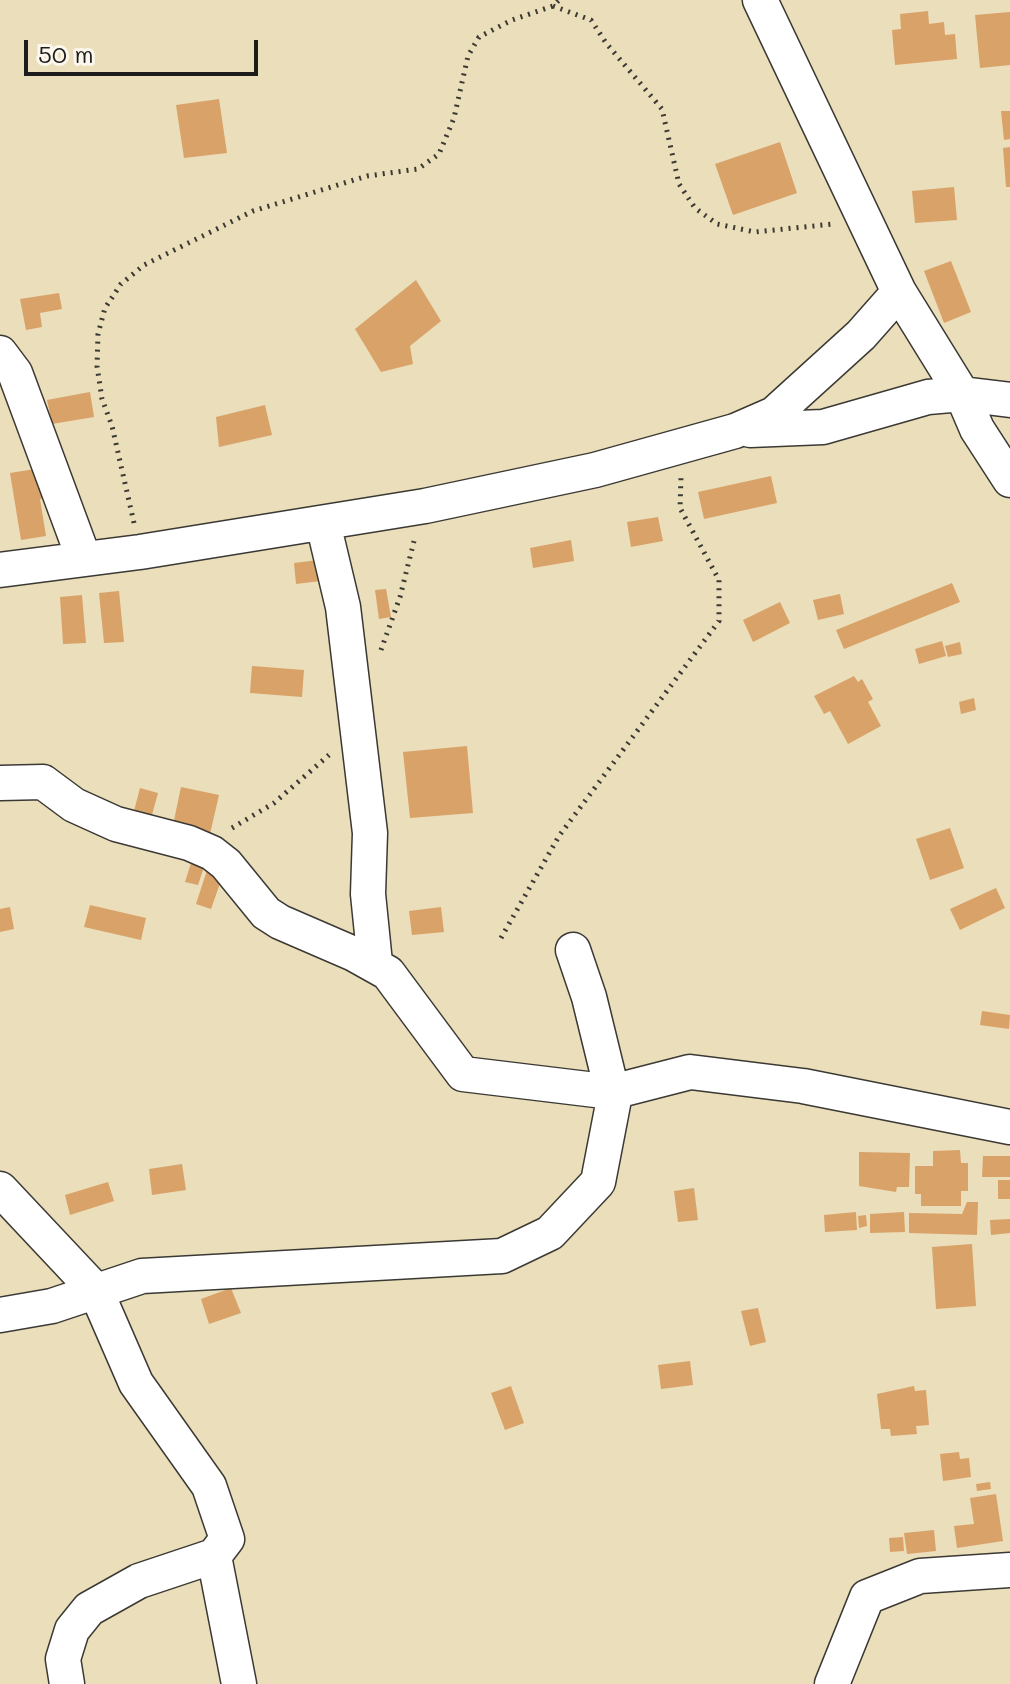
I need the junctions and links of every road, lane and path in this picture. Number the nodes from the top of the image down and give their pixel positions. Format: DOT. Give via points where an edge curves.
graph roads {
  1 [pos="559,0"];
  2 [pos="760,0"];
  3 [pos="553,6"];
  4 [pos="866,223"];
  5 [pos="899,292"];
  6 [pos="0,353"];
  7 [pos="962,394"];
  8 [pos="1010,400"];
  9 [pos="735,431"];
  10 [pos="681,471"];
  11 [pos="1010,480"];
  12 [pos="323,523"];
  13 [pos="140,552"];
  14 [pos="84,559"];
  15 [pos="0,570"];
  16 [pos="0,783"];
  17 [pos="501,938"];
  18 [pos="573,950"];
  19 [pos="375,963"];
  20 [pos="612,1092"];
  21 [pos="1010,1127"];
  22 [pos="0,1189"];
  23 [pos="96,1291"];
  24 [pos="0,1315"];
  25 [pos="214,1556"];
  26 [pos="1010,1570"];
  27 [pos="67,1684"];
  28 [pos="239,1684"];
  29 [pos="832,1684"];
  1 -- 3 [label="path"];
  2 -- 4 [label="street"];
  3 -- 4 [label="path" via="591,20 662,109 679,184 695,208 717,224 755,232"];
  3 -- 13 [label="path" via="479,37 468,56 454,118 439,154 418,169 367,176 253,211 152,261 121,284 105,308 97,366"];
  4 -- 5 [label="street"];
  5 -- 7 [label="street"];
  5 -- 9 [label="street" via="861,335 774,414"];
  6 -- 14 [label="street" via="15,373"];
  7 -- 8 [label="street"];
  7 -- 9 [label="street" via="928,397 823,427"];
  7 -- 11 [label="street"];
  9 -- 12 [label="street" via="595,470"];
  10 -- 17 [label="path" via="680,508 719,580 719,621 559,836"];
  12 -- 13 [label="street"];
  12 -- 19 [label="street" via="343,607 370,833 368,894"];
  13 -- 14 [label="street"];
  14 -- 15 [label="street"];
  16 -- 19 [label="street" via="43,782 74,805 116,824 212,853 266,913"];
  18 -- 20 [label="street"];
  19 -- 20 [label="street" via="396,983 463,1074"];
  20 -- 21 [label="street" via="690,1072 803,1086"];
  20 -- 23 [label="street" via="598,1182 550,1233 502,1256 174,1272"];
  22 -- 23 [label="street"];
  23 -- 24 [label="street"];
  23 -- 25 [label="street" via="136,1383 209,1486 227,1539"];
  25 -- 27 [label="street" via="139,1581 89,1609 67,1644"];
  25 -- 28 [label="street"];
  26 -- 29 [label="street" via="920,1576 867,1597"];
}
